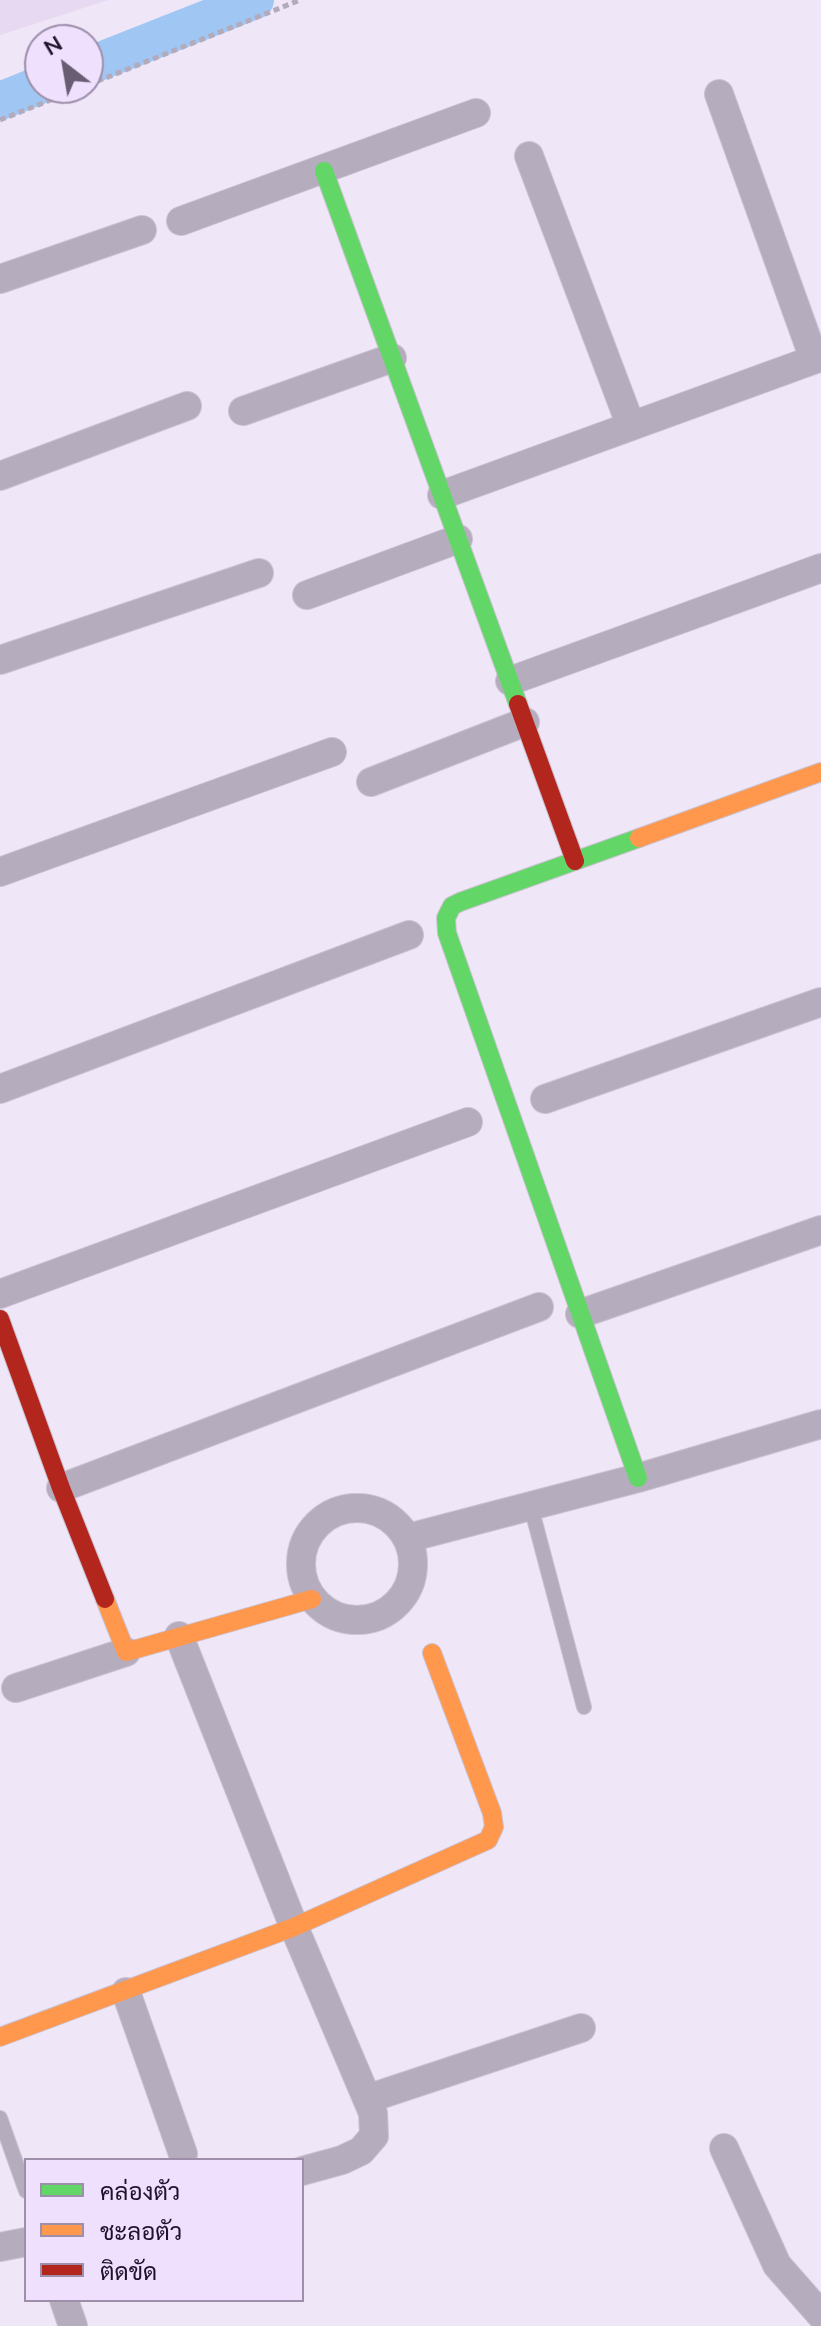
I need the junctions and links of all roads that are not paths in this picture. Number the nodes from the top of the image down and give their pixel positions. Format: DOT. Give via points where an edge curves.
graph roads {
  1 [pos="719,94"];
  2 [pos="476,113"];
  3 [pos="529,156"];
  4 [pos="324,171"];
  5 [pos="181,221"];
  6 [pos="142,230"];
  7 [pos="0,279"];
  8 [pos="392,358"];
  9 [pos="818,358"];
  10 [pos="187,406"];
  11 [pos="243,411"];
  12 [pos="631,426"];
  13 [pos="0,476"];
  14 [pos="442,495"];
  15 [pos="458,539"];
  16 [pos="821,568"];
  17 [pos="259,573"];
  18 [pos="307,595"];
  19 [pos="0,660"];
  20 [pos="510,681"];
  21 [pos="525,722"];
  22 [pos="332,752"];
  23 [pos="821,772"];
  24 [pos="371,782"];
  25 [pos="575,861"];
  26 [pos="0,872"];
  27 [pos="409,935"];
  28 [pos="821,1002"];
  29 [pos="0,1089"];
  30 [pos="545,1099"];
  31 [pos="468,1122"];
  32 [pos="821,1230"];
  33 [pos="0,1294"];
  34 [pos="539,1307"];
  35 [pos="580,1314"];
  36 [pos="0,1319"];
  37 [pos="821,1424"];
  38 [pos="638,1478"];
  39 [pos="61,1488"];
  40 [pos="531,1507"];
  41 [pos="408,1538"];
  42 [pos="312,1599"];
  43 [pos="179,1636"];
  44 [pos="126,1652"];
  45 [pos="432,1653"];
  46 [pos="16,1688"];
  47 [pos="584,1707"];
  48 [pos="294,1927"];
  49 [pos="126,1992"];
  50 [pos="581,2028"];
  51 [pos="0,2037"];
  52 [pos="367,2099"];
  53 [pos="0,2118"];
  54 [pos="724,2148"];
  55 [pos="183,2154"];
  56 [pos="304,2170"];
  57 [pos="24,2185"];
  58 [pos="24,2242"];
  59 [pos="0,2247"];
  60 [pos="65,2302"];
  61 [pos="821,2315"];
  62 [pos="73,2326"];
  1 -- 9 [label="street"];
  2 -- 4 [label="street"];
  3 -- 12 [label="street"];
  4 -- 5 [label="street"];
  4 -- 8 [label="street"];
  6 -- 7 [label="street"];
  8 -- 11 [label="street"];
  8 -- 14 [label="street"];
  9 -- 12 [label="street"];
  10 -- 13 [label="street"];
  12 -- 14 [label="street"];
  14 -- 15 [label="street"];
  15 -- 18 [label="street"];
  15 -- 20 [label="street"];
  16 -- 20 [label="street"];
  17 -- 19 [label="street"];
  20 -- 21 [label="street"];
  21 -- 24 [label="street"];
  21 -- 25 [label="street"];
  22 -- 26 [label="street"];
  23 -- 25 [label="street"];
  25 -- 35 [label="street" via="452,906 446,918"];
  27 -- 29 [label="street"];
  28 -- 30 [label="street"];
  31 -- 33 [label="street"];
  32 -- 35 [label="street"];
  34 -- 39 [label="street"];
  35 -- 38 [label="street"];
  36 -- 39 [label="street"];
  37 -- 38 [label="street"];
  38 -- 40 [label="street"];
  39 -- 44 [label="street"];
  40 -- 41 [label="street"];
  40 -- 47 [label="lane"];
  41 -- 42 [label="street" via="413,1574 395,1606 379,1616 342,1619"];
  41 -- 42 [label="street" via="378,1511 336,1512 306,1540 303,1580"];
  42 -- 43 [label="street"];
  43 -- 44 [label="street"];
  43 -- 48 [label="street"];
  44 -- 46 [label="street"];
  45 -- 48 [label="street" via="492,1813 494,1827 488,1840"];
  48 -- 49 [label="street"];
  48 -- 52 [label="street"];
  49 -- 51 [label="street"];
  49 -- 55 [label="street"];
  50 -- 52 [label="street"];
  52 -- 56 [label="street" via="374,2136 361,2151"];
  53 -- 57 [label="lane"];
  54 -- 61 [label="street" via="777,2265"];
  58 -- 59 [label="street"];
  60 -- 62 [label="street"];
}
